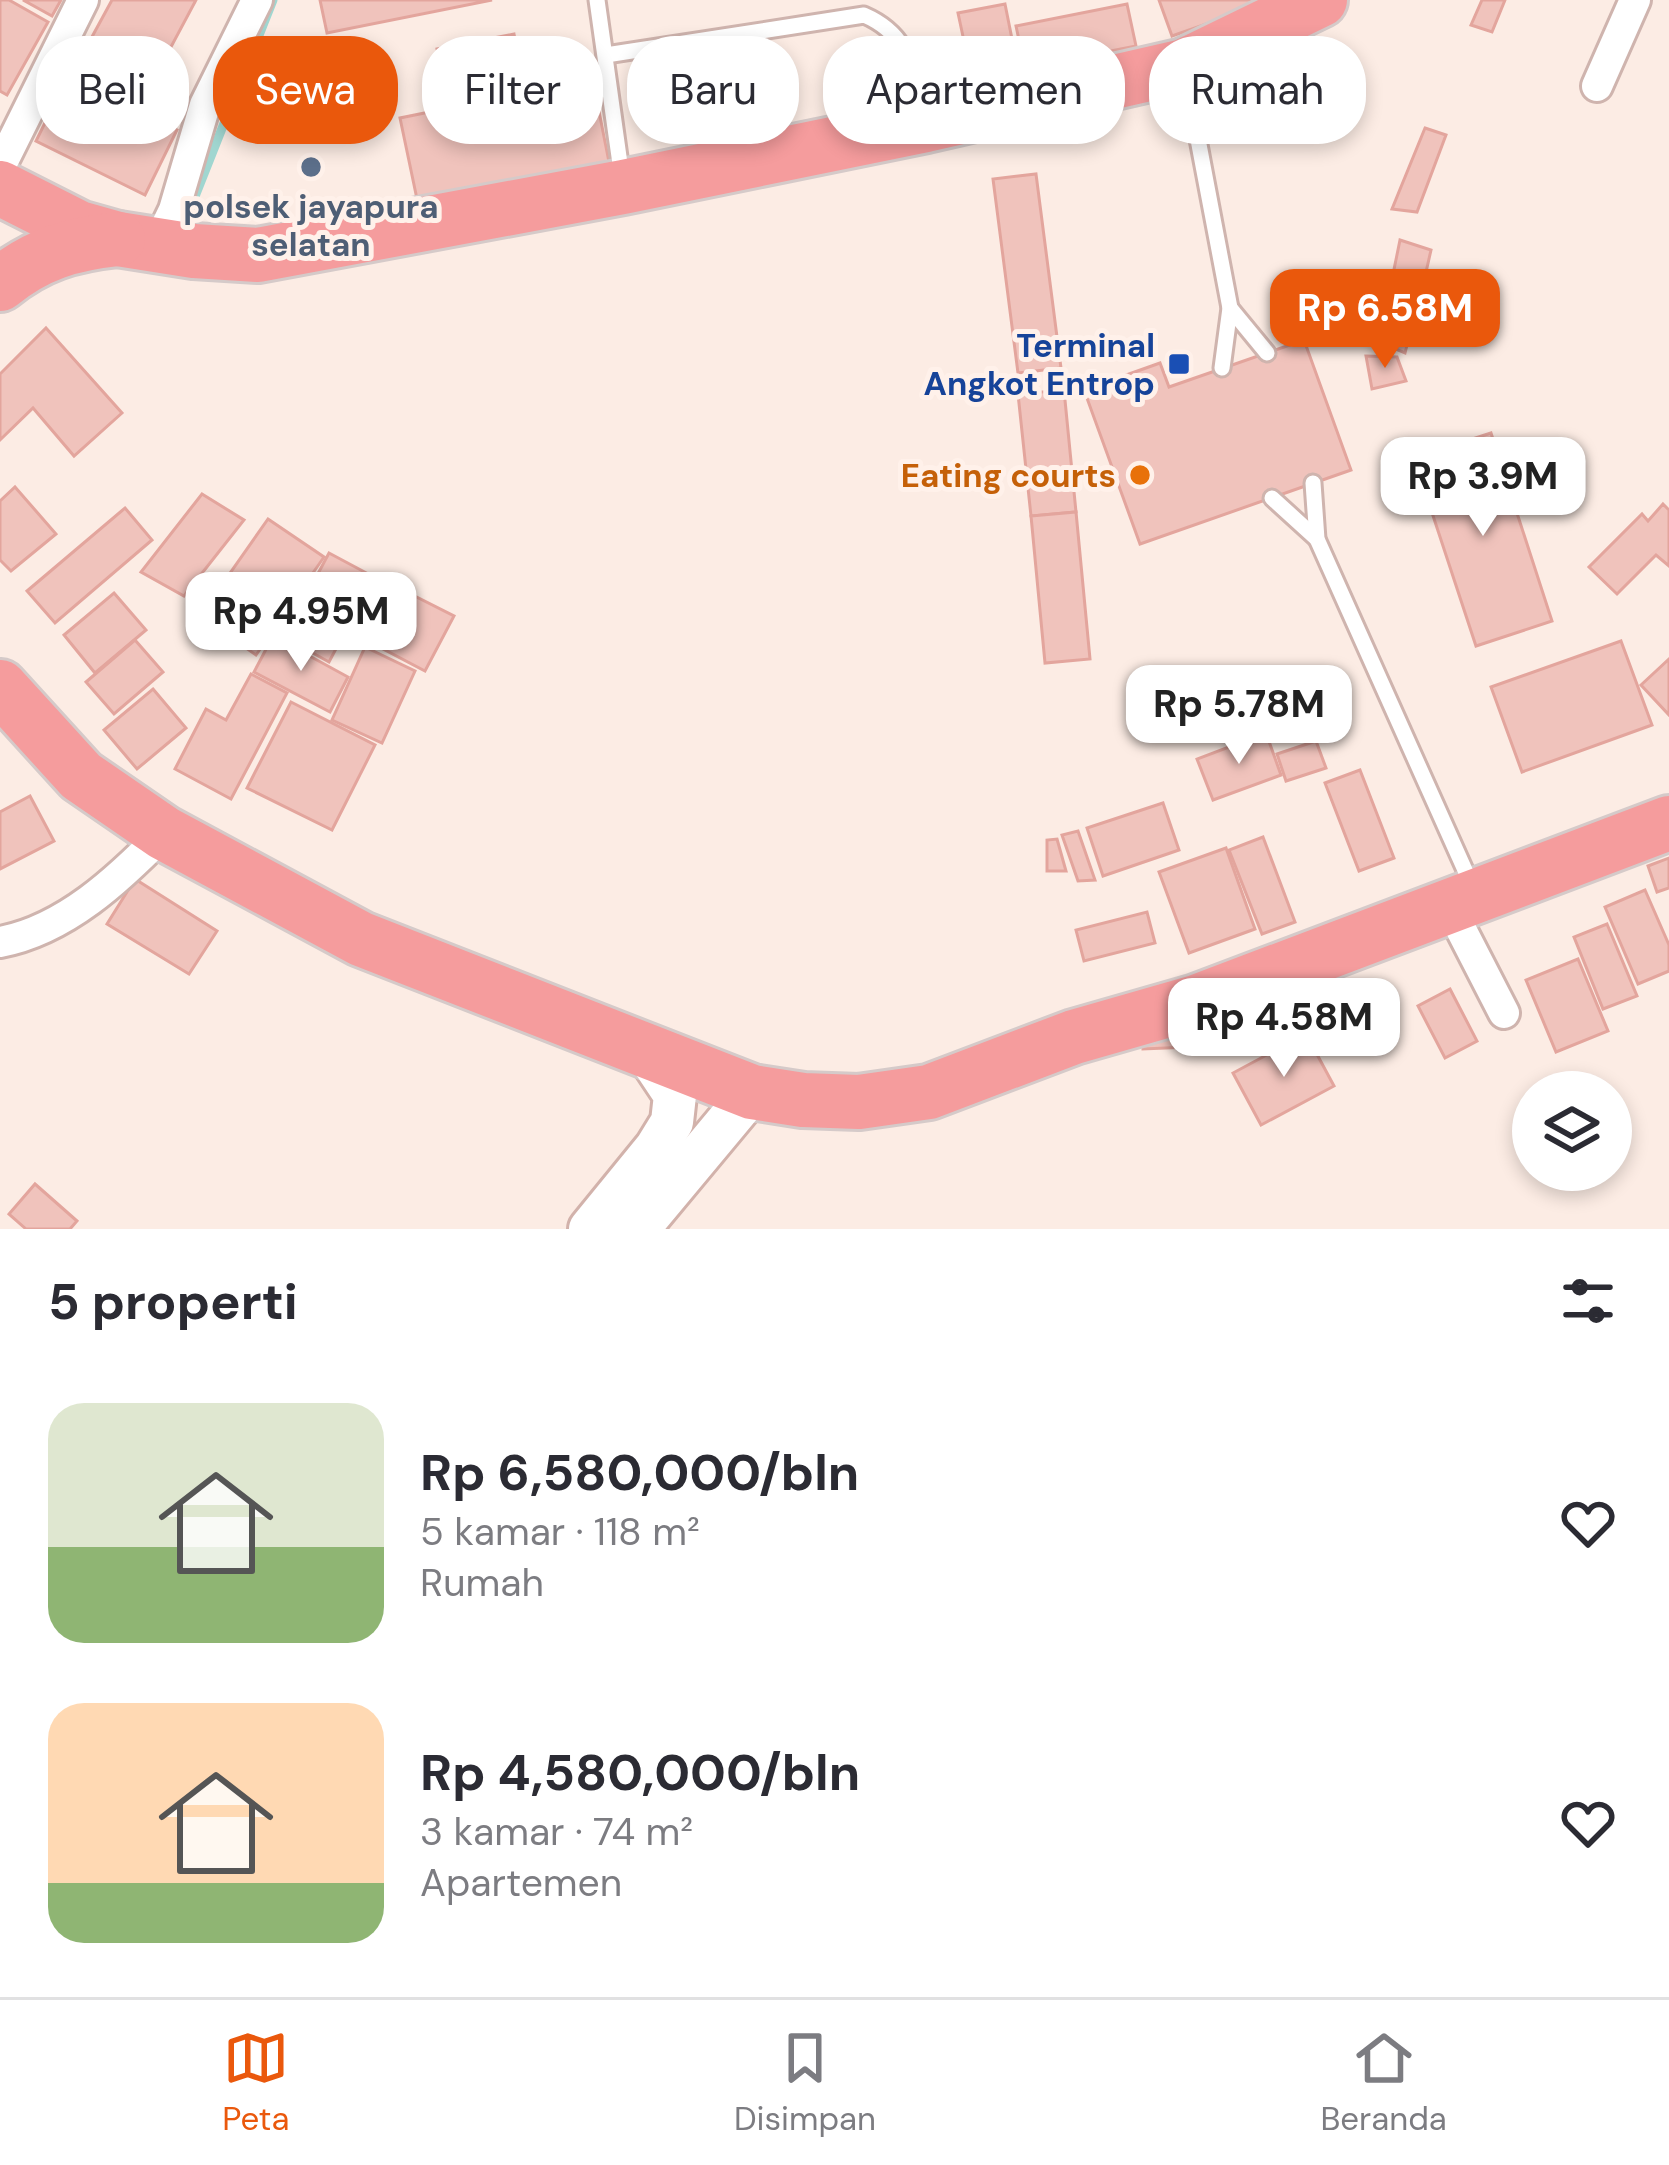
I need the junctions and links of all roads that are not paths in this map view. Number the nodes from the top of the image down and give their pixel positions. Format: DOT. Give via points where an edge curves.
graph roads {
  1 [pos="83,0"];
  2 [pos="256,0"];
  3 [pos="597,0"];
  4 [pos="1320,0"];
  5 [pos="1635,0"];
  6 [pos="897,36"];
  7 [pos="1246,36"];
  8 [pos="606,56"];
  9 [pos="1597,86"];
  10 [pos="833,144"];
  11 [pos="1199,144"];
  12 [pos="0,166"];
  13 [pos="623,187"];
  14 [pos="0,188"];
  15 [pos="137,242"];
  16 [pos="0,284"];
  17 [pos="1230,308"];
  18 [pos="1267,352"];
  19 [pos="1222,368"];
  20 [pos="1313,483"];
  21 [pos="1272,498"];
  22 [pos="1317,539"];
  23 [pos="0,687"];
  24 [pos="1669,824"];
  25 [pos="164,833"];
  26 [pos="1463,901"];
  27 [pos="0,943"];
  28 [pos="1504,1013"];
  29 [pos="645,1050"];
  30 [pos="752,1092"];
  31 [pos="590,1229"];
  32 [pos="638,1229"];
  1 -- 12 [label="street"];
  2 -- 15 [label="street" via="205,105 174,210"];
  3 -- 8 [label="lane"];
  4 -- 7 [label="highway"];
  5 -- 9 [label="street"];
  6 -- 8 [label="lane" via="864,15"];
  8 -- 13 [label="lane"];
  10 -- 13 [label="highway"];
  11 -- 17 [label="lane"];
  13 -- 15 [label="highway" via="258,255"];
  14 -- 15 [label="highway" via="79,228"];
  15 -- 16 [label="highway" via="72,244"];
  17 -- 18 [label="lane"];
  17 -- 19 [label="lane"];
  20 -- 22 [label="lane"];
  21 -- 22 [label="lane"];
  22 -- 26 [label="lane"];
  23 -- 25 [label="highway" via="82,776"];
  24 -- 26 [label="highway"];
  25 -- 27 [label="street" via="75,909"];
  25 -- 29 [label="highway" via="361,939"];
  26 -- 28 [label="street"];
  26 -- 30 [label="highway" via="929,1092 859,1102"];
  29 -- 30 [label="highway"];
  29 -- 31 [label="street" via="675,1095 672,1122"];
  30 -- 32 [label="street"];
}
